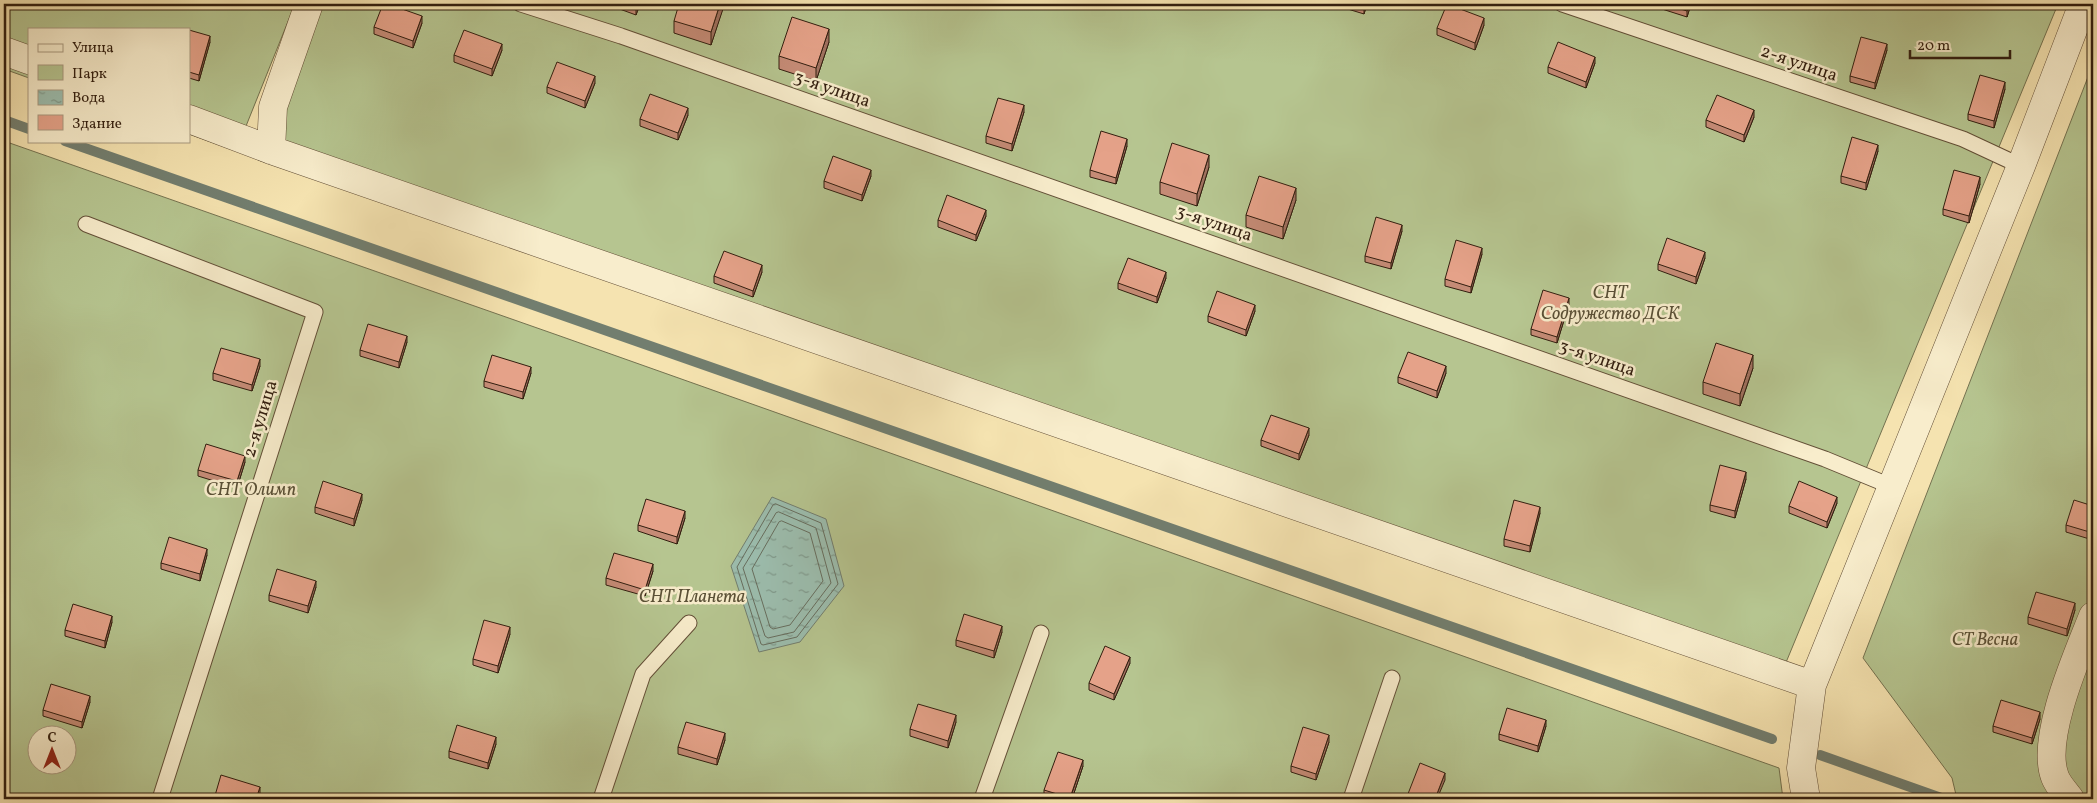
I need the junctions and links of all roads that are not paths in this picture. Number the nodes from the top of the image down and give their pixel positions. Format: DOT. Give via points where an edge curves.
graph roads {
  1 [pos="309,4"];
  2 [pos="522,4"];
  3 [pos="1562,4"];
  4 [pos="2083,4"];
  5 [pos="4,51"];
  6 [pos="28,60"];
  7 [pos="190,119"];
  8 [pos="271,150"];
  9 [pos="2020,166"];
  10 [pos="86,224"];
  11 [pos="1893,487"];
  12 [pos="2093,616"];
  13 [pos="689,623"];
  14 [pos="1041,633"];
  15 [pos="1392,678"];
  16 [pos="1812,685"];
  17 [pos="160,799"];
  18 [pos="601,799"];
  19 [pos="982,799"];
  20 [pos="1351,799"];
  21 [pos="1806,799"];
  22 [pos="2070,799"];
  1 -- 8 [label="street" via="273,107"];
  2 -- 11 [label="lane, 3-я улица" via="630,39 1807,452"];
  3 -- 9 [label="lane, 2-я улица" via="1963,139"];
  4 -- 9 [label="street"];
  5 -- 6 [label="street"];
  7 -- 8 [label="street"];
  8 -- 16 [label="street"];
  9 -- 11 [label="street"];
  10 -- 17 [label="lane, 2-я улица" via="315,312"];
  11 -- 16 [label="street"];
  12 -- 22 [label="street" via="2063,691 2050,754 2055,778"];
  13 -- 18 [label="lane" via="643,674"];
  14 -- 19 [label="lane"];
  15 -- 20 [label="lane"];
  16 -- 21 [label="street" via="1801,768"];
}
